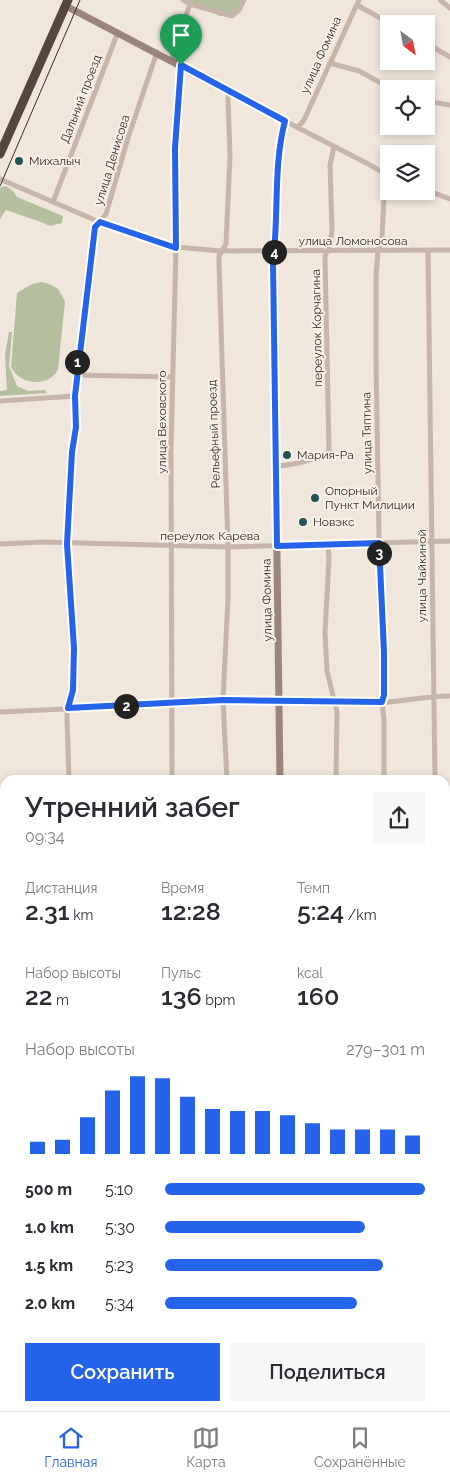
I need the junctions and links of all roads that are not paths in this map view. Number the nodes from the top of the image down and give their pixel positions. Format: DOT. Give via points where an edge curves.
graph roads {
  1 [pos="183,0"];
  2 [pos="244,0"];
  3 [pos="440,0"];
  4 [pos="67,3"];
  5 [pos="358,3"];
  6 [pos="190,4"];
  7 [pos="450,8"];
  8 [pos="380,17"];
  9 [pos="118,32"];
  10 [pos="435,49"];
  11 [pos="157,52"];
  12 [pos="450,58"];
  13 [pos="171,60"];
  14 [pos="330,63"];
  15 [pos="181,65"];
  16 [pos="380,82"];
  17 [pos="230,91"];
  18 [pos="435,102"];
  19 [pos="450,105"];
  20 [pos="285,121"];
  21 [pos="298,127"];
  22 [pos="334,147"];
  23 [pos="1,148"];
  24 [pos="380,171"];
  25 [pos="0,179"];
  26 [pos="435,193"];
  27 [pos="450,199"];
  28 [pos="385,200"];
  29 [pos="53,202"];
  30 [pos="100,222"];
  31 [pos="176,248"];
  32 [pos="328,250"];
  33 [pos="378,250"];
  34 [pos="450,250"];
  35 [pos="221,251"];
  36 [pos="274,251"];
  37 [pos="428,251"];
  38 [pos="76,375"];
  39 [pos="172,377"];
  40 [pos="75,396"];
  41 [pos="0,401"];
  42 [pos="276,466"];
  43 [pos="450,541"];
  44 [pos="431,542"];
  45 [pos="379,543"];
  46 [pos="0,544"];
  47 [pos="67,544"];
  48 [pos="328,544"];
  49 [pos="277,546"];
  50 [pos="171,547"];
  51 [pos="228,547"];
  52 [pos="433,696"];
  53 [pos="450,696"];
  54 [pos="223,700"];
  55 [pos="280,701"];
  56 [pos="334,702"];
  57 [pos="382,702"];
  58 [pos="172,704"];
  59 [pos="68,708"];
  60 [pos="0,712"];
  61 [pos="69,775"];
  62 [pos="172,775"];
  63 [pos="227,775"];
  64 [pos="280,775"];
  65 [pos="336,775"];
  66 [pos="384,775"];
  67 [pos="435,775"];
  1 -- 6 [label="street"];
  2 -- 6 [label="street" via="232,16"];
  3 -- 7 [label="street"];
  4 -- 9 [label="street"];
  4 -- 23 [label="highway"];
  5 -- 8 [label="street"];
  5 -- 14 [label="street, улица Фомина"];
  6 -- 13 [label="street"];
  9 -- 11 [label="street"];
  9 -- 29 [label="street, Дальний проезд"];
  10 -- 12 [label="street"];
  11 -- 13 [label="street"];
  11 -- 30 [label="street, улица Денисова" via="106,214"];
  13 -- 15 [label="street"];
  14 -- 16 [label="street" via="359,71"];
  14 -- 21 [label="street, улица Фомина"];
  15 -- 17 [label="street"];
  15 -- 31 [label="street, улица Веховского" via="175,148"];
  17 -- 20 [label="street"];
  17 -- 35 [label="street, Рельефный проезд" via="226,244"];
  18 -- 19 [label="street"];
  20 -- 21 [label="street"];
  20 -- 36 [label="street, улица Фомина" via="279,142"];
  21 -- 22 [label="street"];
  22 -- 24 [label="street"];
  22 -- 32 [label="street, переулок Корчагина" via="330,165 332,230"];
  25 -- 29 [label="street, улица Ломоносова"];
  26 -- 27 [label="street"];
  28 -- 33 [label="street, улица Тяптина"];
  29 -- 30 [label="street, улица Ломоносова"];
  30 -- 31 [label="street, улица Ломоносова"];
  30 -- 38 [label="street, улица Денисова" via="95,227"];
  31 -- 35 [label="street, улица Ломоносова"];
  31 -- 39 [label="street, улица Веховского"];
  32 -- 33 [label="street, улица Ломоносова"];
  32 -- 36 [label="street, улица Ломоносова"];
  32 -- 42 [label="street, переулок Корчагина" via="329,451 302,462"];
  33 -- 37 [label="street, улица Ломоносова"];
  33 -- 45 [label="street, улица Тяптина"];
  34 -- 37 [label="street, улица Ломоносова"];
  35 -- 36 [label="street, улица Ломоносова"];
  35 -- 51 [label="street, Рельефный проезд"];
  36 -- 42 [label="street, улица Фомина"];
  37 -- 44 [label="street, улица Чайкиной"];
  38 -- 39 [label="street"];
  38 -- 40 [label="street, улица Денисова"];
  39 -- 50 [label="street, улица Веховского"];
  40 -- 41 [label="street"];
  40 -- 47 [label="street, улица Денисова" via="76,427"];
  42 -- 49 [label="street, улица Фомина"];
  43 -- 44 [label="street, переулок Карева"];
  44 -- 45 [label="street, переулок Карева"];
  44 -- 52 [label="street, улица Чайкиной"];
  45 -- 48 [label="street, переулок Карева"];
  45 -- 57 [label="street, улица Тяптина" via="384,652"];
  46 -- 47 [label="street, переулок Карева"];
  47 -- 50 [label="street, переулок Карева"];
  47 -- 59 [label="street, улица Денисова" via="74,648 73,690"];
  48 -- 49 [label="street, переулок Карева"];
  48 -- 56 [label="street" via="326,650"];
  49 -- 51 [label="street, переулок Карева"];
  49 -- 55 [label="street, улица Фомина"];
  50 -- 51 [label="street, переулок Карева"];
  50 -- 58 [label="street, улица Веховского"];
  51 -- 54 [label="street, Рельефный проезд"];
  52 -- 53 [label="street"];
  52 -- 57 [label="street"];
  52 -- 67 [label="street, улица Чайкиной"];
  54 -- 55 [label="street"];
  54 -- 58 [label="street"];
  54 -- 63 [label="street, Рельефный проезд"];
  55 -- 56 [label="street"];
  55 -- 64 [label="street, улица Фомина"];
  56 -- 57 [label="street"];
  56 -- 65 [label="street" via="337,712"];
  57 -- 66 [label="street, улица Тяптина"];
  58 -- 59 [label="street"];
  58 -- 62 [label="street, улица Веховского"];
  59 -- 60 [label="street"];
  59 -- 61 [label="street, улица Денисова"];
}
